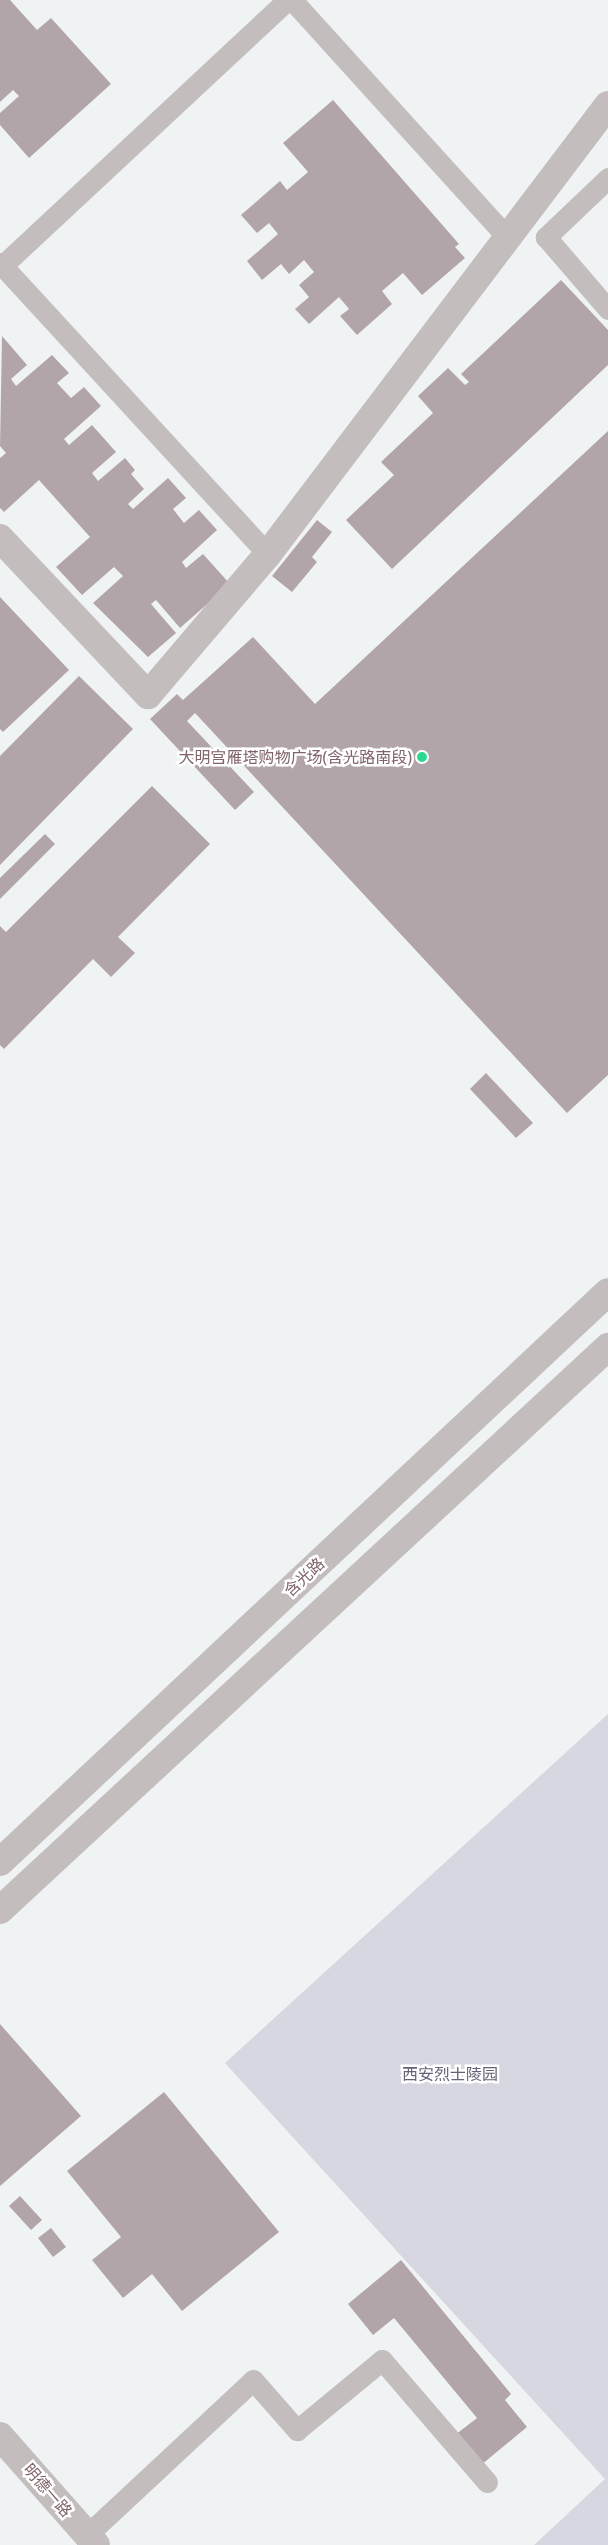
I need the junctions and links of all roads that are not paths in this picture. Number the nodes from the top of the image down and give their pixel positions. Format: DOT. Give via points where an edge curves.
graph roads {
  1 [pos="287,0"];
  2 [pos="292,0"];
  3 [pos="608,105"];
  4 [pos="608,178"];
  5 [pos="506,236"];
  6 [pos="1,264"];
  7 [pos="608,309"];
  8 [pos="0,538"];
  9 [pos="268,554"];
  10 [pos="608,1292"];
  11 [pos="608,1347"];
  12 [pos="0,1862"];
  13 [pos="0,1910"];
  14 [pos="0,2436"];
  15 [pos="487,2482"];
  16 [pos="91,2540"];
  1 -- 6 [label="lane"];
  2 -- 5 [label="lane"];
  3 -- 5 [label="street"];
  4 -- 7 [label="lane" via="546,237"];
  5 -- 9 [label="street"];
  6 -- 9 [label="lane"];
  8 -- 9 [label="street" via="148,695"];
  10 -- 12 [label="street, 含光路"];
  11 -- 13 [label="street"];
  14 -- 16 [label="street, 明德一路"];
  15 -- 16 [label="lane" via="382,2360 298,2430 253,2380"];
}
